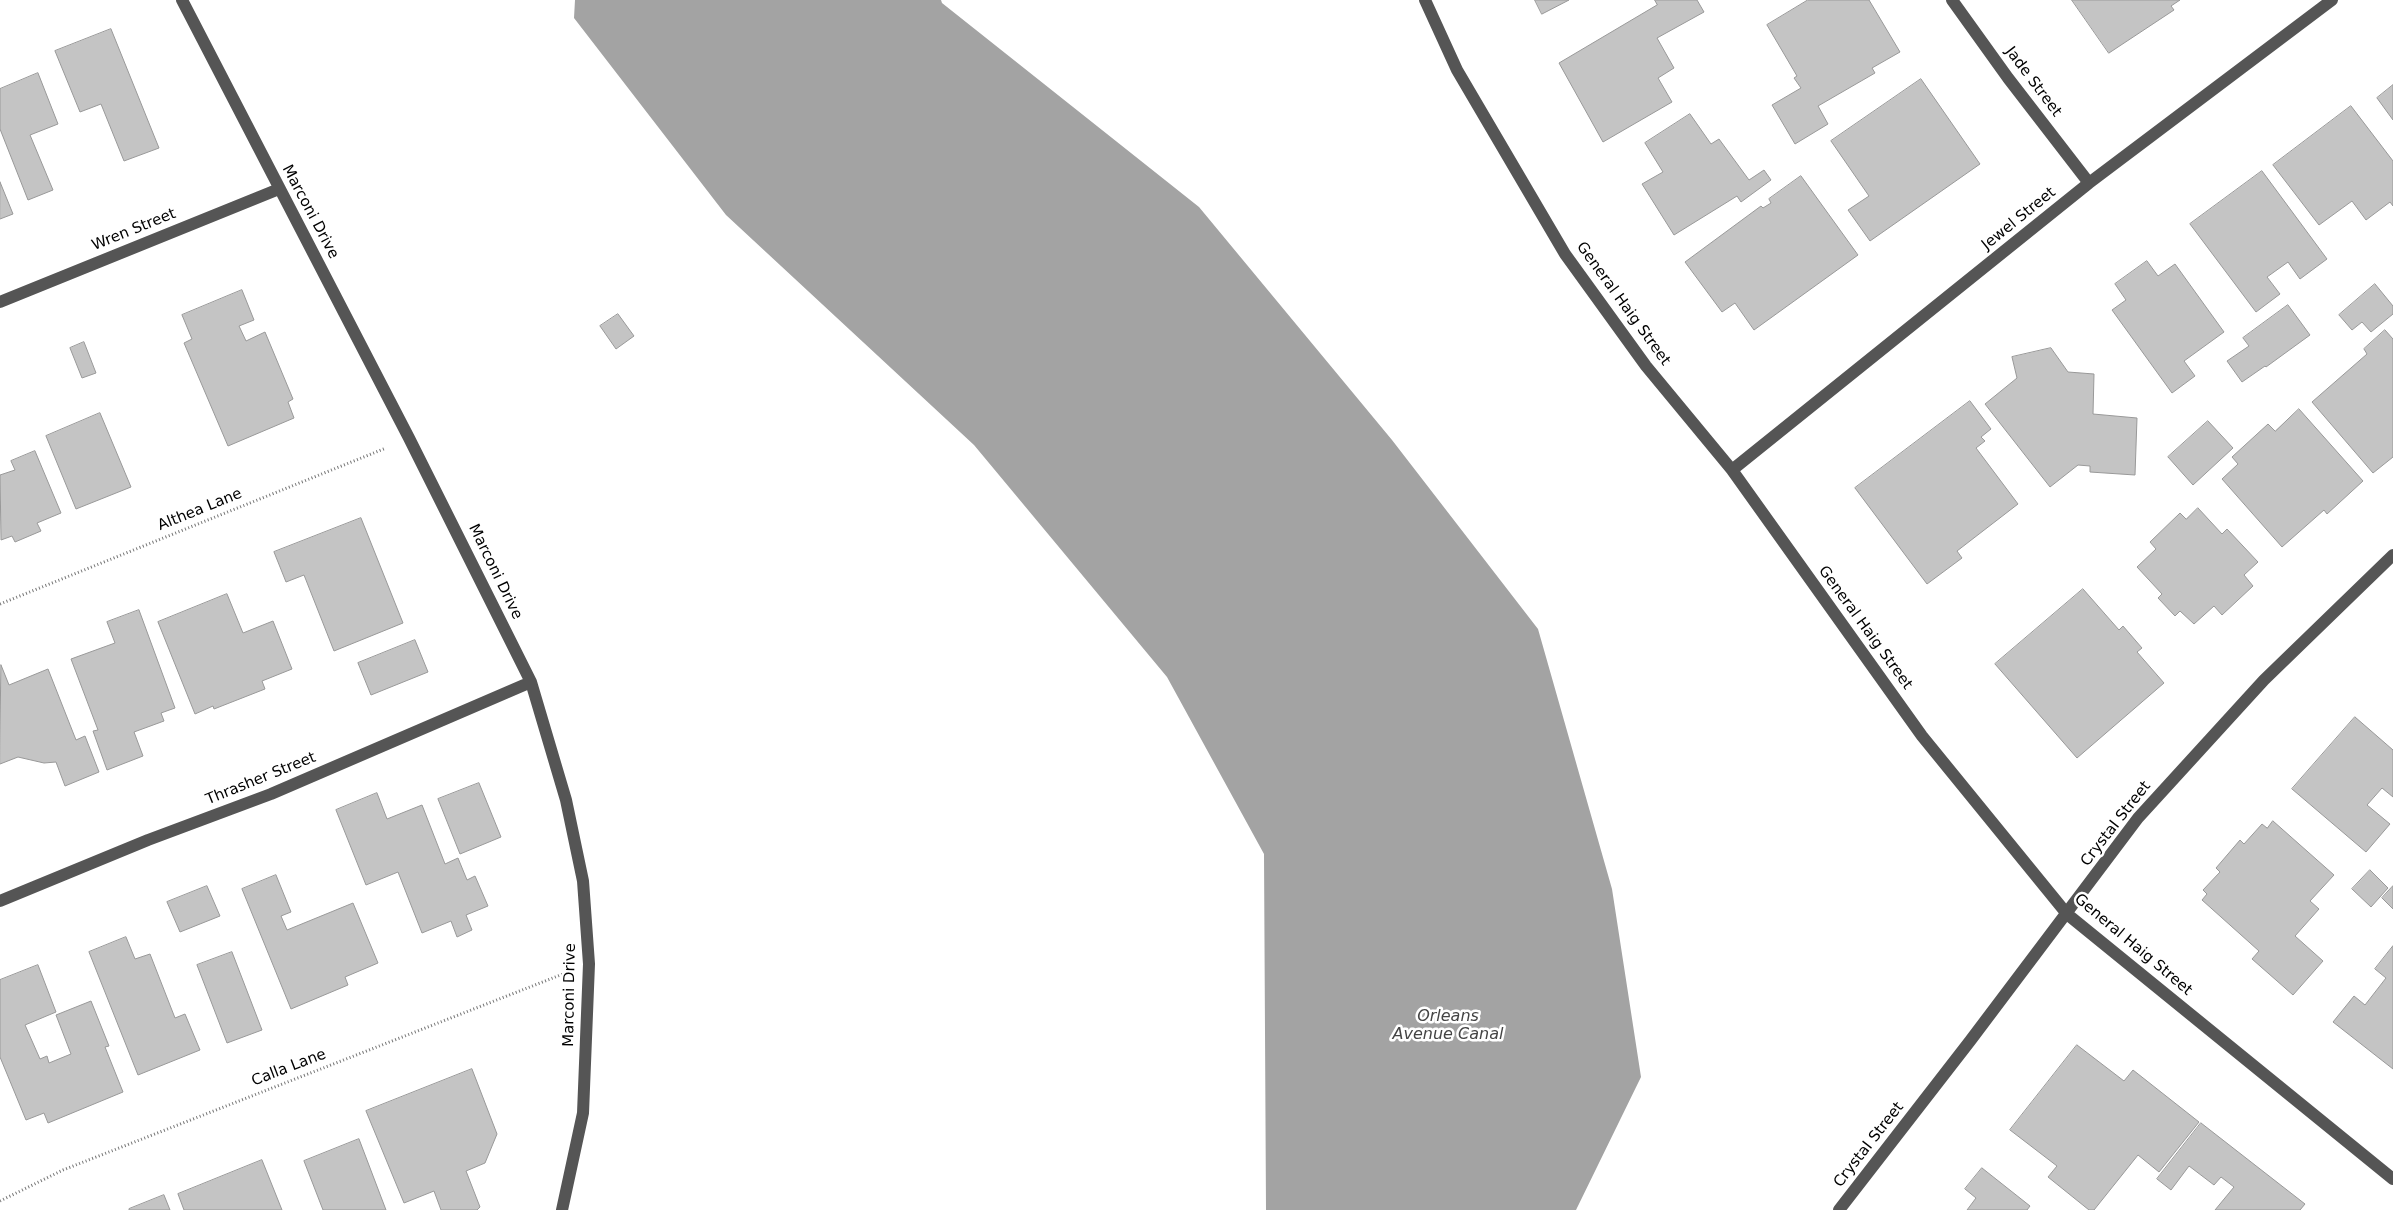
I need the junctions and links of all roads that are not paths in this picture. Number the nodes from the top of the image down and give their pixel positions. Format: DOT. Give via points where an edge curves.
graph roads {
  1 [pos="182,0"];
  2 [pos="1425,0"];
  3 [pos="1952,0"];
  4 [pos="2332,0"];
  5 [pos="2089,183"];
  6 [pos="279,189"];
  7 [pos="0,302"];
  8 [pos="1732,470"];
  9 [pos="2393,555"];
  10 [pos="531,682"];
  11 [pos="0,901"];
  12 [pos="2067,914"];
  13 [pos="2393,1179"];
  14 [pos="562,1210"];
  15 [pos="1839,1210"];
  1 -- 6 [label="street, Marconi Drive"];
  2 -- 8 [label="street, General Haig Street" via="1457,70 1566,254 1646,366"];
  3 -- 5 [label="street, Jade Street"];
  4 -- 5 [label="street, Jewel Street"];
  5 -- 8 [label="street, Jewel Street"];
  6 -- 7 [label="street, Wren Street"];
  6 -- 10 [label="street, Marconi Drive"];
  8 -- 12 [label="street, General Haig Street" via="1922,736"];
  9 -- 12 [label="street, Crystal Street" via="2264,680 2185,764 2138,818"];
  10 -- 11 [label="street, Thrasher Street" via="270,794"];
  10 -- 14 [label="street, Marconi Drive" via="574,836 583,881 589,964 583,1113"];
  12 -- 13 [label="street, General Haig Street"];
  12 -- 15 [label="street, Crystal Street"];
}
